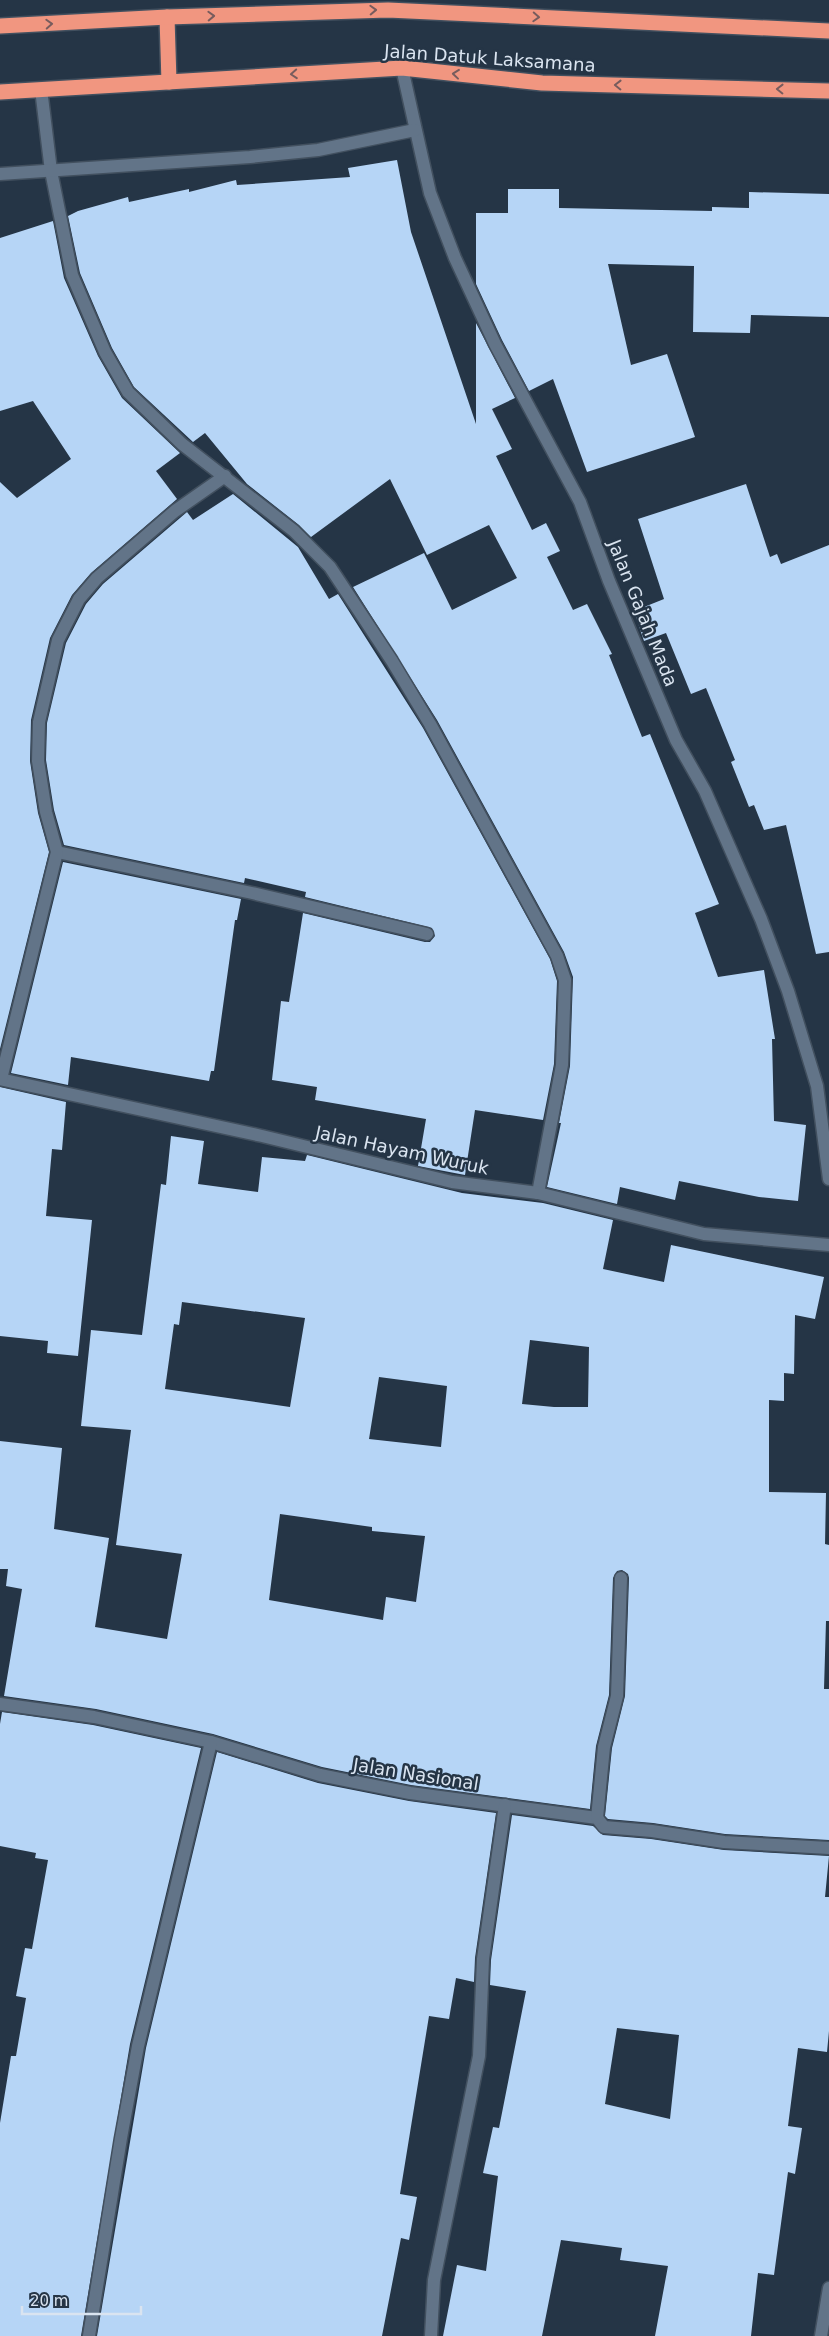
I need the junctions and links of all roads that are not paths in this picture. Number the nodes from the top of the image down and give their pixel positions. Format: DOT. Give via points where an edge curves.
graph roads {
  1 [pos="167,17"];
  2 [pos="0,26"];
  3 [pos="829,31"];
  4 [pos="402,68"];
  5 [pos="169,82"];
  6 [pos="41,89"];
  7 [pos="829,91"];
  8 [pos="0,92"];
  9 [pos="415,130"];
  10 [pos="51,170"];
  11 [pos="0,174"];
  12 [pos="225,476"];
  13 [pos="56,852"];
  14 [pos="427,934"];
  15 [pos="1,1079"];
  16 [pos="829,1179"];
  17 [pos="538,1193"];
  18 [pos="829,1245"];
  19 [pos="621,1578"];
  20 [pos="0,1704"];
  21 [pos="211,1742"];
  22 [pos="505,1805"];
  23 [pos="597,1818"];
  24 [pos="829,1848"];
  25 [pos="829,2288"];
  26 [pos="90,2336"];
  27 [pos="431,2336"];
  28 [pos="821,2336"];
  2 -- 1 [label="highway, one-way"];
  1 -- 3 [label="highway, one-way" via="388,10"];
  1 -- 5 [label="highway"];
  4 -- 5 [label="highway, Jalan Datuk Laksamana, one-way"];
  7 -- 4 [label="highway, Jalan Datuk Laksamana, one-way" via="542,83"];
  4 -- 9 [label="street, Jalan Gajah Mada"];
  5 -- 6 [label="highway, Jalan Datuk Laksamana"];
  6 -- 8 [label="highway, Jalan Datuk Laksamana"];
  6 -- 10 [label="street"];
  9 -- 10 [label="street" via="318,150"];
  9 -- 16 [label="street, Jalan Gajah Mada" via="430,193 455,258 495,344 580,502 676,740 705,792 761,919 817,1086"];
  10 -- 11 [label="street"];
  10 -- 12 [label="street" via="72,275 105,352 128,392 182,444"];
  12 -- 13 [label="street" via="175,511 98,578 79,599 58,640 39,722 38,761"];
  12 -- 17 [label="street" via="294,531 330,567 430,724 557,956 565,980 562,1065"];
  13 -- 14 [label="street"];
  13 -- 15 [label="street"];
  15 -- 17 [label="street, Jalan Hayam Wuruk" via="271,1138 452,1182"];
  17 -- 18 [label="street, Jalan Hayam Wuruk" via="704,1234"];
  19 -- 23 [label="street" via="617,1696 604,1747"];
  20 -- 21 [label="street, Jalan Nasional" via="94,1717"];
  21 -- 22 [label="street, Jalan Nasional" via="320,1775 410,1793"];
  21 -- 26 [label="street" via="138,2046 120,2138"];
  22 -- 23 [label="street, Jalan Nasional"];
  22 -- 27 [label="street" via="483,1959 479,2056 434,2280"];
  23 -- 24 [label="street, Jalan Nasional" via="604,1827 724,1842"];
  25 -- 28 [label="street"];
}
